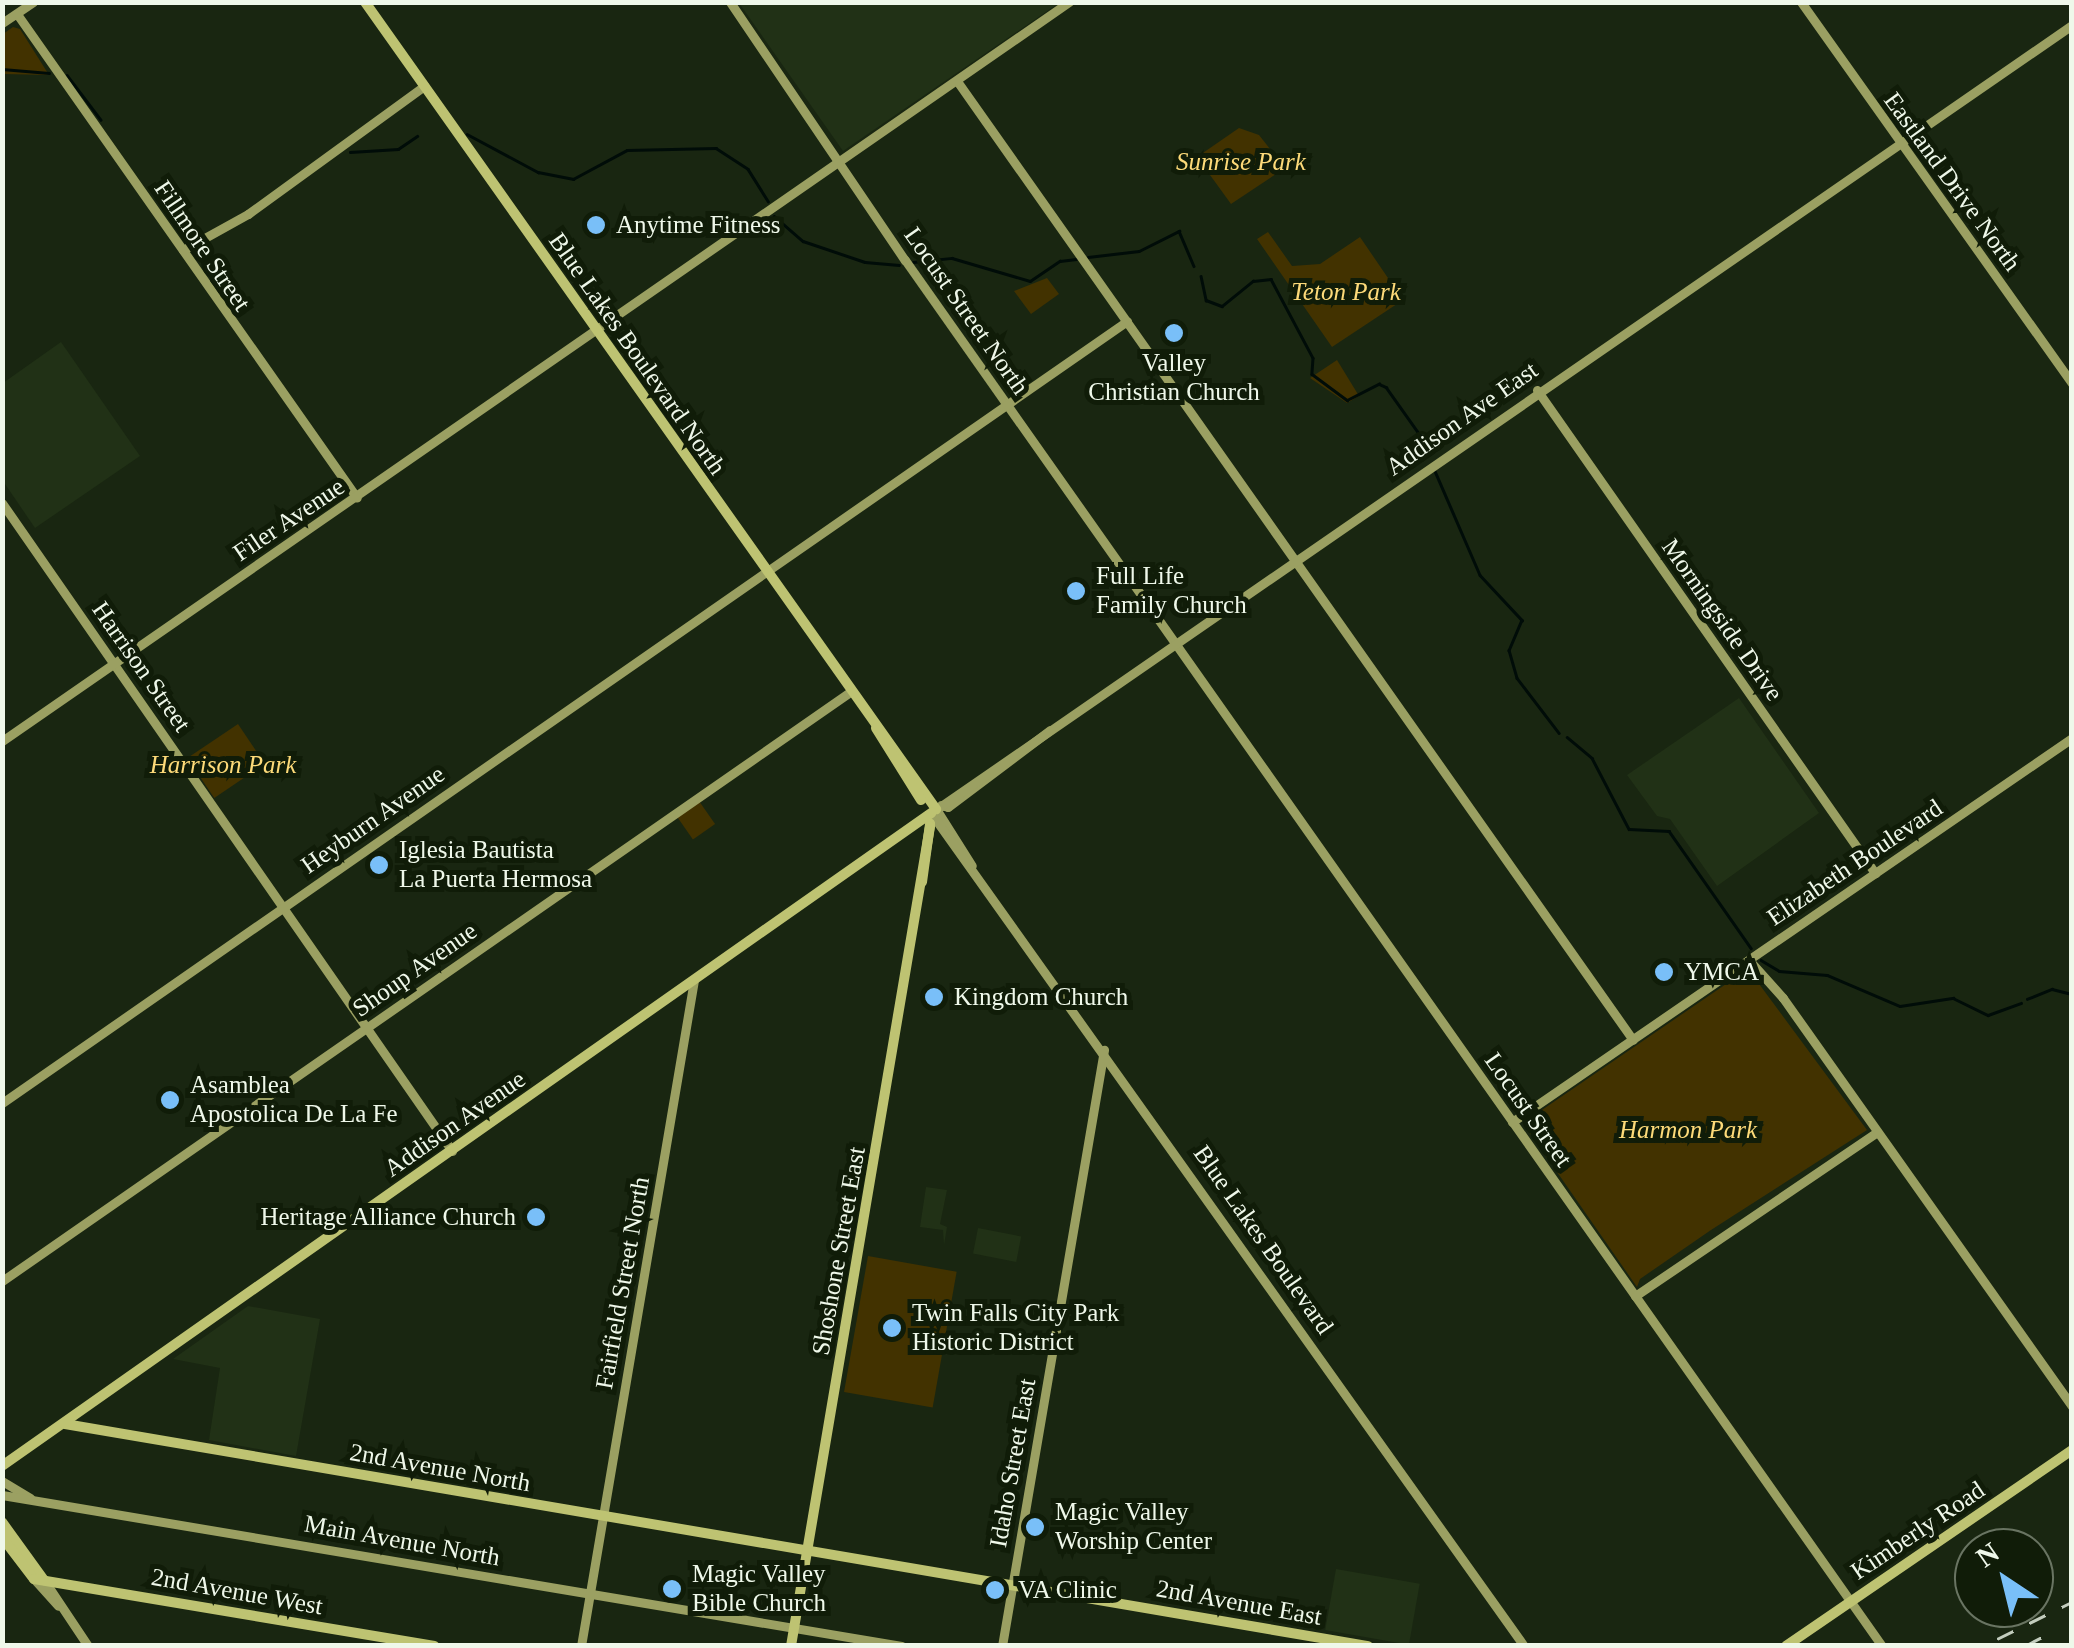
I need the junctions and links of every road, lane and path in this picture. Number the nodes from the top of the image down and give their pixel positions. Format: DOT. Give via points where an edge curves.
graph roads {
  1 [pos="34,2"];
  2 [pos="365,2"];
  3 [pos="730,2"];
  4 [pos="1070,2"];
  5 [pos="1801,2"];
  6 [pos="17,14"];
  7 [pos="2,23"];
  8 [pos="2072,25"];
  9 [pos="958,82"];
  10 [pos="424,86"];
  11 [pos="1897,142"];
  12 [pos="840,164"];
  13 [pos="183,250"];
  14 [pos="1128,321"];
  15 [pos="597,332"];
  16 [pos="2072,384"];
  17 [pos="1537,390"];
  18 [pos="1006,404"];
  19 [pos="357,498"];
  20 [pos="2,503"];
  21 [pos="1296,558"];
  22 [pos="767,572"];
  23 [pos="1175,641"];
  24 [pos="114,663"];
  25 [pos="850,692"];
  26 [pos="2072,738"];
  27 [pos="2,741"];
  28 [pos="936,809"];
  29 [pos="1874,874"];
  30 [pos="283,907"];
  31 [pos="1749,960"];
  32 [pos="694,980"];
  33 [pos="368,1028"];
  34 [pos="1633,1040"];
  35 [pos="1104,1050"];
  36 [pos="2,1103"];
  37 [pos="1512,1122"];
  38 [pos="1878,1132"];
  39 [pos="452,1151"];
  40 [pos="2,1280"];
  41 [pos="1635,1296"];
  42 [pos="2072,1406"];
  43 [pos="64,1424"];
  44 [pos="2072,1450"];
  45 [pos="2,1466"];
  46 [pos="2,1481"];
  47 [pos="2,1496"];
  48 [pos="32,1499"];
  49 [pos="604,1516"];
  50 [pos="2,1522"];
  51 [pos="2,1538"];
  52 [pos="808,1550"];
  53 [pos="38,1580"];
  54 [pos="1012,1584"];
  55 [pos="590,1593"];
  56 [pos="1851,1601"];
  57 [pos="794,1628"];
  58 [pos="1524,1643"];
  59 [pos="88,1646"];
  60 [pos="434,1646"];
  61 [pos="581,1646"];
  62 [pos="792,1646"];
  63 [pos="902,1646"];
  64 [pos="1002,1646"];
  65 [pos="1368,1646"];
  66 [pos="1786,1646"];
  67 [pos="1882,1646"];
  1 -- 6 [label="street"];
  2 -- 10 [label="main road, Blue Lakes Boulevard North"];
  3 -- 12 [label="street, Locust Street North"];
  4 -- 9 [label="street, Filer Avenue"];
  5 -- 11 [label="street, Eastland Drive North"];
  6 -- 7 [label="street"];
  6 -- 13 [label="street, Fillmore Street"];
  8 -- 11 [label="street, Addison Ave East"];
  9 -- 12 [label="street, Filer Avenue"];
  9 -- 14 [label="street"];
  10 -- 13 [label="street" via="226,229"];
  10 -- 15 [label="main road, Blue Lakes Boulevard North"];
  11 -- 16 [label="street, Eastland Drive North"];
  11 -- 17 [label="street, Addison Ave East"];
  12 -- 15 [label="street, Filer Avenue"];
  12 -- 18 [label="street, Locust Street North"];
  13 -- 19 [label="street, Fillmore Street"];
  14 -- 18 [label="street, Heyburn Avenue"];
  14 -- 21 [label="street"];
  15 -- 19 [label="street, Filer Avenue"];
  15 -- 22 [label="main road, Blue Lakes Boulevard North"];
  17 -- 21 [label="street, Addison Ave East"];
  17 -- 29 [label="street, Morningside Drive"];
  18 -- 22 [label="street, Heyburn Avenue"];
  18 -- 23 [label="street, Locust Street North"];
  19 -- 24 [label="street, Filer Avenue"];
  20 -- 24 [label="street, Harrison Street"];
  21 -- 23 [label="street, Addison Ave East"];
  21 -- 34 [label="street"];
  22 -- 25 [label="main road, Blue Lakes Boulevard North"];
  22 -- 30 [label="street, Heyburn Avenue"];
  23 -- 28 [label="street, Addison Ave East" via="962,797"];
  23 -- 37 [label="street, Locust Street"];
  24 -- 27 [label="street, Filer Avenue"];
  24 -- 30 [label="street, Harrison Street"];
  25 -- 28 [label="main road, Blue Lakes Boulevard North"];
  25 -- 33 [label="street, Shoup Avenue"];
  26 -- 29 [label="street, Elizabeth Boulevard"];
  28 -- 32 [label="main road, Addison Avenue"];
  28 -- 35 [label="street, Blue Lakes Boulevard"];
  28 -- 52 [label="main road, Shoshone Street East"];
  29 -- 31 [label="street, Elizabeth Boulevard"];
  30 -- 33 [label="street, Harrison Street"];
  30 -- 36 [label="street, Heyburn Avenue"];
  31 -- 34 [label="street, Elizabeth Boulevard"];
  31 -- 38 [label="street"];
  32 -- 39 [label="main road, Addison Avenue"];
  32 -- 49 [label="street, Fairfield Street North"];
  33 -- 39 [label="street, Harrison Street"];
  33 -- 40 [label="street, Shoup Avenue"];
  34 -- 37 [label="street, Elizabeth Boulevard"];
  35 -- 54 [label="street, Idaho Street East"];
  35 -- 58 [label="street, Blue Lakes Boulevard"];
  37 -- 41 [label="street, Locust Street"];
  38 -- 41 [label="street"];
  38 -- 42 [label="street"];
  39 -- 43 [label="main road, Addison Avenue"];
  41 -- 56 [label="street, Locust Street"];
  43 -- 45 [label="main road, Addison Avenue"];
  43 -- 49 [label="main road, 2nd Avenue North"];
  44 -- 56 [label="main road, Kimberly Road"];
  46 -- 48 [label="street"];
  47 -- 48 [label="street, Main Avenue North"];
  48 -- 55 [label="street, Main Avenue North"];
  49 -- 52 [label="main road, 2nd Avenue North"];
  49 -- 55 [label="street, Fairfield Street North"];
  50 -- 53 [label="main road"];
  51 -- 53 [label="main road"];
  52 -- 54 [label="main road, 2nd Avenue East"];
  52 -- 57 [label="main road, Shoshone Street East"];
  53 -- 59 [label="street"];
  53 -- 60 [label="main road, 2nd Avenue West"];
  54 -- 64 [label="street, Idaho Street East"];
  54 -- 65 [label="main road, 2nd Avenue East"];
  55 -- 57 [label="street, Main Avenue North"];
  55 -- 61 [label="street, Fairfield Street North"];
  56 -- 66 [label="main road, Kimberly Road"];
  56 -- 67 [label="street, Locust Street"];
  57 -- 62 [label="main road, Shoshone Street East"];
  57 -- 63 [label="street, Main Avenue North"];
}
